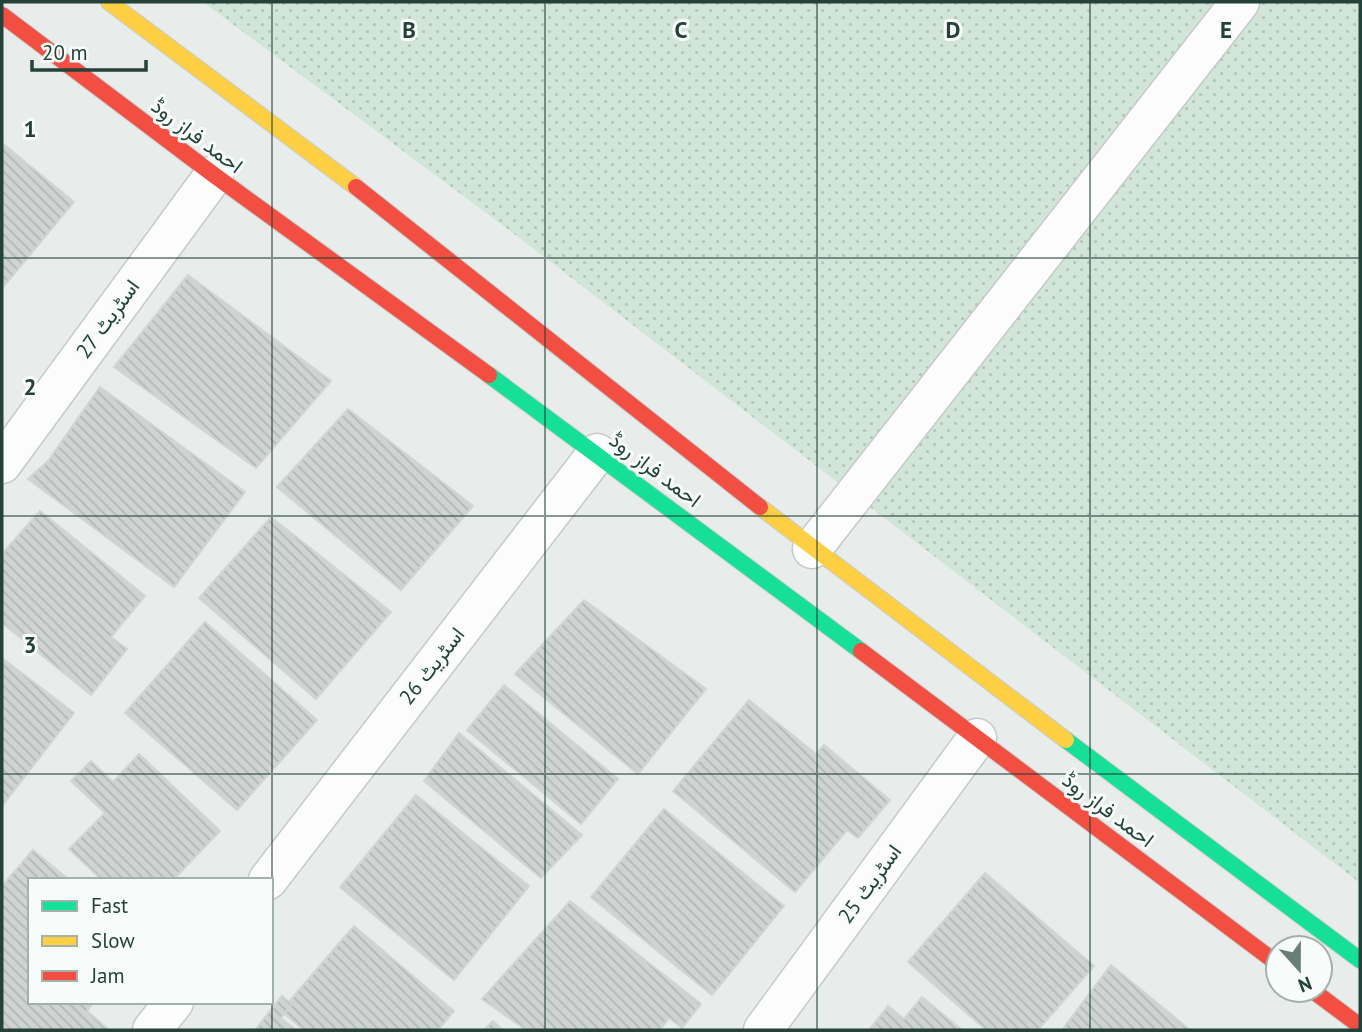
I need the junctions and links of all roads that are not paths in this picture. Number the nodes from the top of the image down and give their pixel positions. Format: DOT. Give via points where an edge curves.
graph roads {
  1 [pos="109,2"];
  2 [pos="1240,2"];
  3 [pos="2,15"];
  4 [pos="214,175"];
  5 [pos="597,453"];
  6 [pos="2,464"];
  7 [pos="812,549"];
  8 [pos="977,738"];
  9 [pos="270,878"];
  10 [pos="1264,953"];
  11 [pos="1360,960"];
  12 [pos="172,1004"];
  13 [pos="1331,1004"];
  14 [pos="1360,1026"];
  15 [pos="152,1030"];
  16 [pos="763,1030"];
  1 -- 7 [label="main road, احمد فراز روڈ" via="369,197"];
  2 -- 7 [label="street"];
  3 -- 4 [label="main road, احمد فراز روڈ"];
  4 -- 5 [label="main road, احمد فراز روڈ"];
  4 -- 6 [label="street, اسٹریٹ 27"];
  5 -- 8 [label="main road, احمد فراز روڈ" via="879,657"];
  5 -- 9 [label="street, اسٹریٹ 26"];
  7 -- 11 [label="main road, احمد فراز روڈ" via="904,625"];
  8 -- 10 [label="main road, احمد فراز روڈ"];
  8 -- 16 [label="street, اسٹریٹ 25"];
  12 -- 15 [label="street"];
  13 -- 14 [label="main road"];
}
